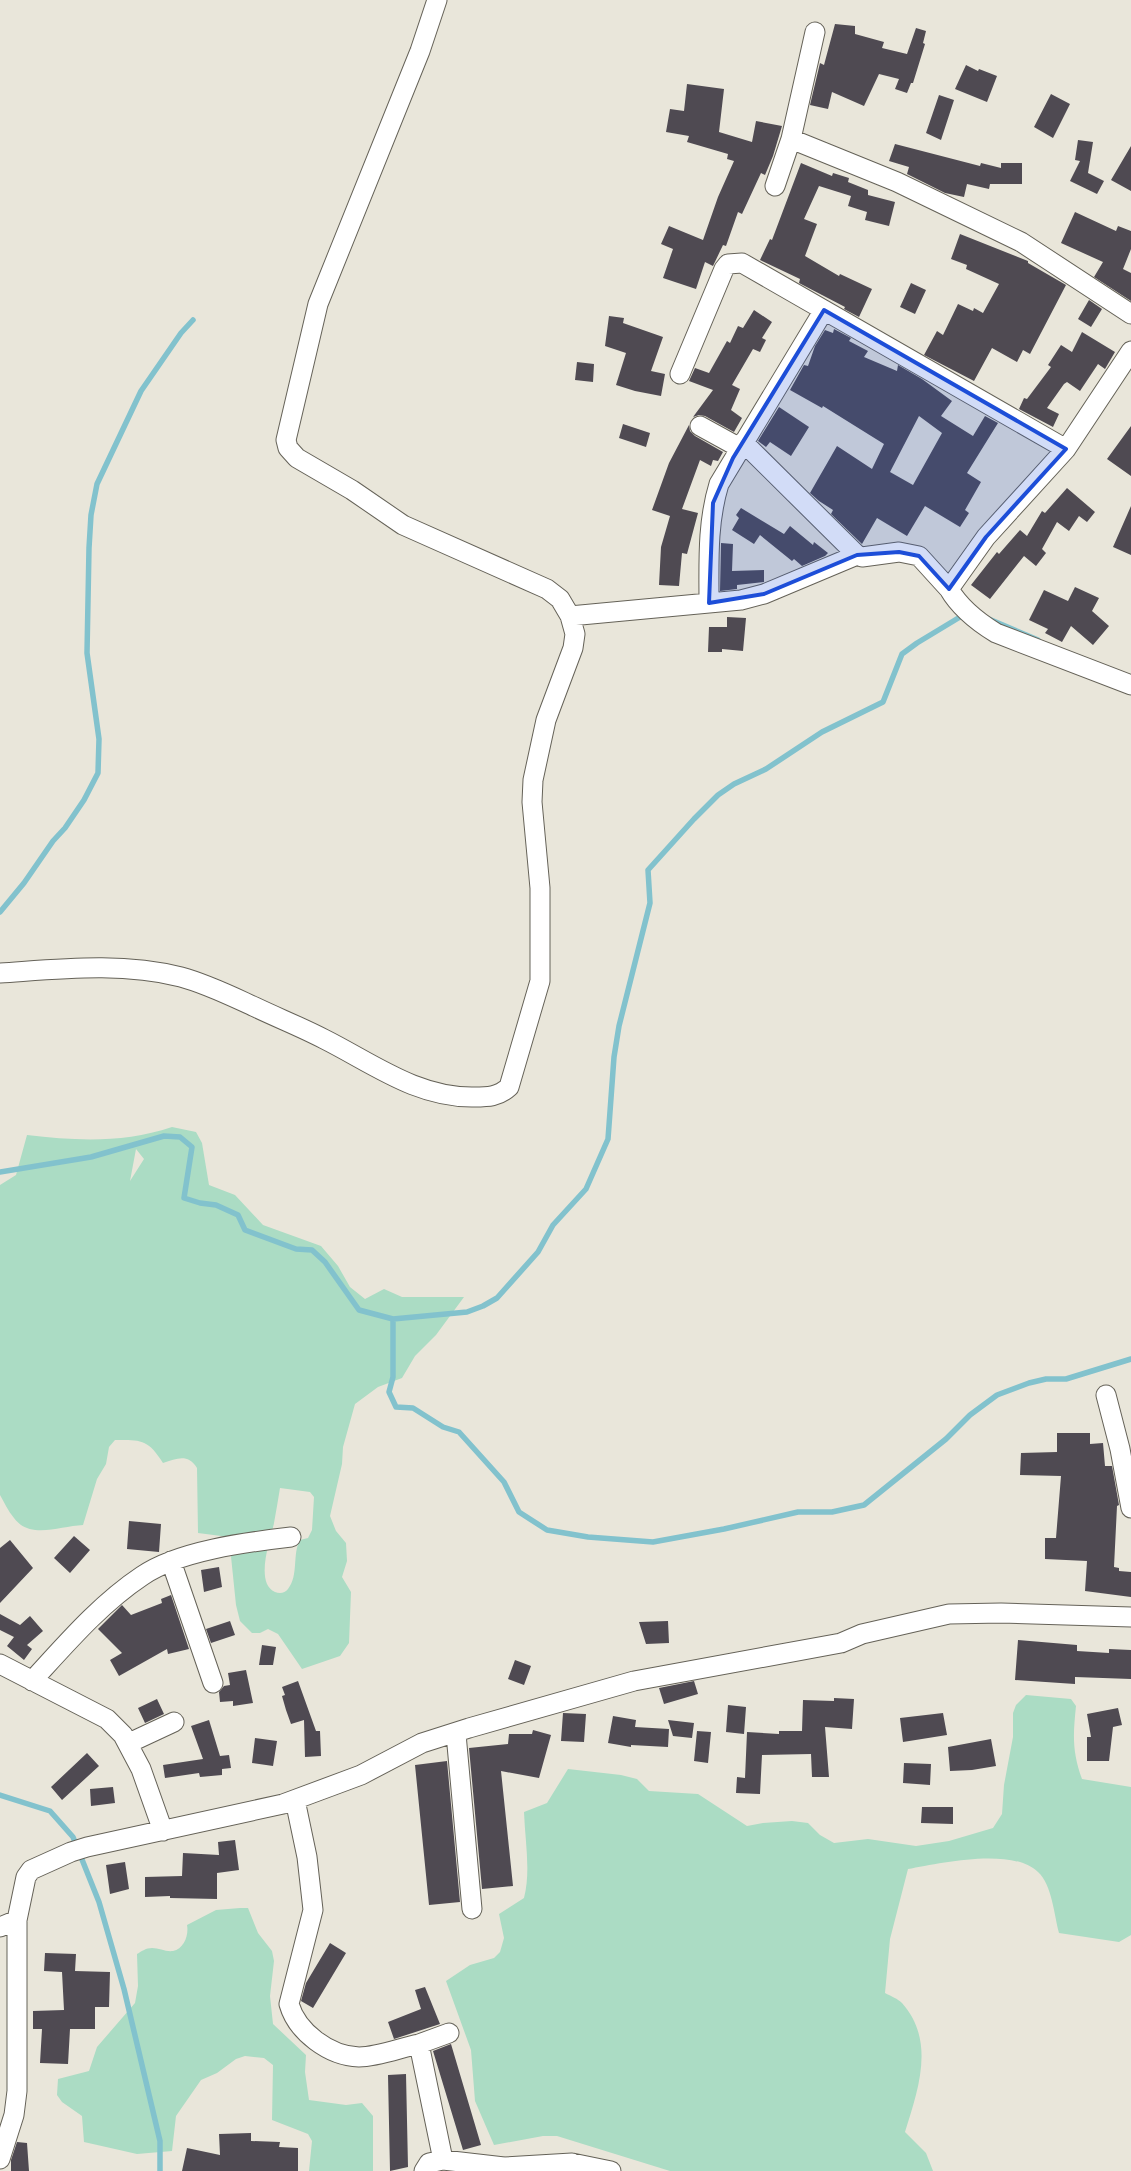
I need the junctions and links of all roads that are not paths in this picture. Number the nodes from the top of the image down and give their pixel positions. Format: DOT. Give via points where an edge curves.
graph roads {
  1 [pos="437,0"];
  2 [pos="815,32"];
  3 [pos="791,139"];
  4 [pos="775,186"];
  5 [pos="824,310"];
  6 [pos="1131,314"];
  7 [pos="1131,351"];
  8 [pos="680,374"];
  9 [pos="700,426"];
  10 [pos="742,445"];
  11 [pos="1066,449"];
  12 [pos="857,556"];
  13 [pos="949,589"];
  14 [pos="709,603"];
  15 [pos="570,616"];
  16 [pos="1131,686"];
  17 [pos="0,973"];
  18 [pos="1106,1395"];
  19 [pos="1131,1508"];
  20 [pos="291,1537"];
  21 [pos="171,1561"];
  22 [pos="1131,1617"];
  23 [pos="0,1664"];
  24 [pos="32,1682"];
  25 [pos="213,1683"];
  26 [pos="174,1722"];
  27 [pos="456,1734"];
  28 [pos="128,1743"];
  29 [pos="295,1800"];
  30 [pos="163,1831"];
  31 [pos="472,1909"];
  32 [pos="8,1924"];
  33 [pos="449,2033"];
  34 [pos="419,2044"];
  35 [pos="1,2151"];
  36 [pos="443,2160"];
  37 [pos="572,2167"];
  38 [pos="504,2169"];
  39 [pos="424,2171"];
  40 [pos="611,2171"];
  1 -- 15 [label="street" via="318,304 286,440 297,458 403,525 547,589 560,599"];
  2 -- 3 [label="street"];
  3 -- 4 [label="street"];
  3 -- 6 [label="street" via="897,182 1021,242"];
  5 -- 8 [label="street" via="756,269 742,263 728,264"];
  5 -- 10 [label="street"];
  5 -- 11 [label="street"];
  7 -- 11 [label="street"];
  9 -- 10 [label="street"];
  10 -- 12 [label="street"];
  10 -- 14 [label="street" via="719,484 713,503"];
  11 -- 13 [label="street" via="986,537"];
  12 -- 13 [label="street" via="899,552 919,556"];
  12 -- 14 [label="street" via="764,594"];
  13 -- 16 [label="street" via="972,616 1015,641"];
  14 -- 15 [label="street"];
  15 -- 17 [label="street" via="575,634 573,648 546,720 533,780 540,888 540,981 509,1087 500,1095 450,1096 411,1085 324,1039 206,985 183,978 110,967"];
  18 -- 19 [label="street"];
  20 -- 21 [label="street" via="259,1540"];
  21 -- 24 [label="street" via="142,1576 119,1594 80,1628"];
  21 -- 25 [label="street"];
  22 -- 27 [label="street" via="950,1614 862,1634 841,1643 634,1681"];
  23 -- 24 [label="street"];
  24 -- 28 [label="street" via="107,1719"];
  26 -- 28 [label="street"];
  27 -- 29 [label="street" via="422,1743 361,1775"];
  27 -- 31 [label="street"];
  28 -- 30 [label="street"];
  29 -- 30 [label="street"];
  29 -- 34 [label="street" via="308,1857 313,1910 288,2004 291,2013 309,2035 345,2055 367,2056"];
  30 -- 32 [label="street" via="79,1850 31,1870"];
  32 -- 35 [label="street" via="17,2091"];
  33 -- 34 [label="street"];
  34 -- 36 [label="street"];
  36 -- 38 [label="street"];
  36 -- 39 [label="street" via="430,2163"];
  37 -- 38 [label="street"];
  37 -- 40 [label="street"];
}
